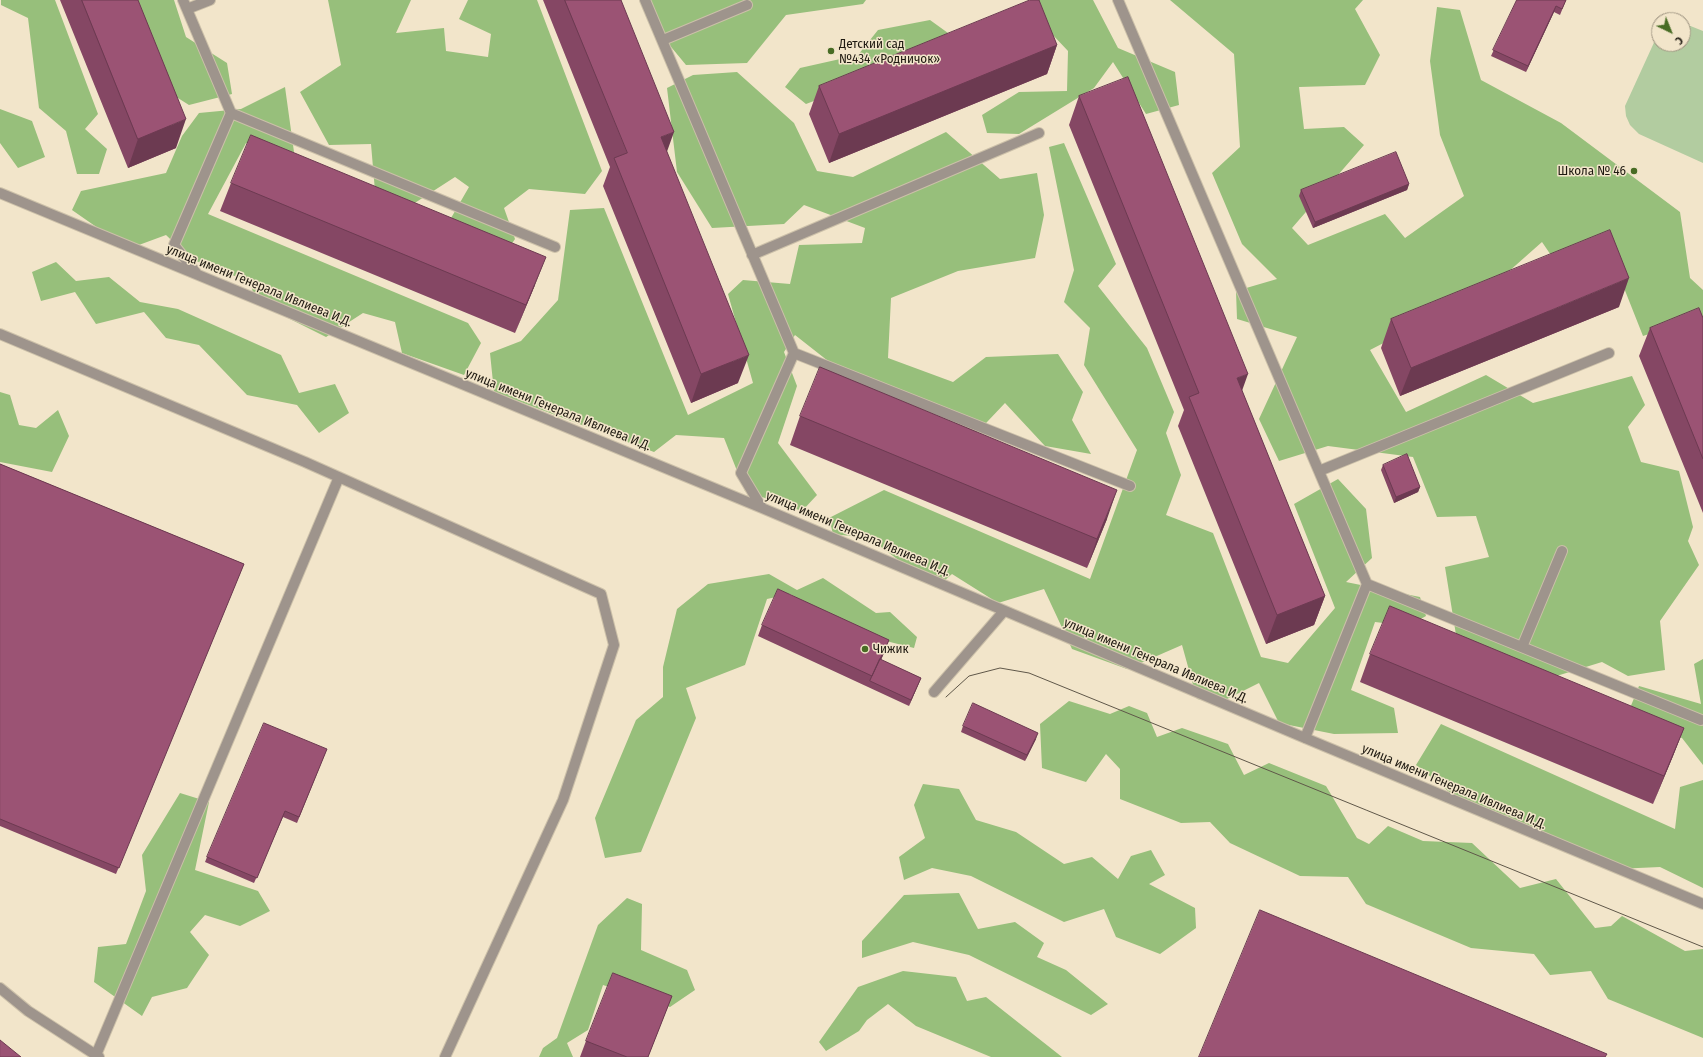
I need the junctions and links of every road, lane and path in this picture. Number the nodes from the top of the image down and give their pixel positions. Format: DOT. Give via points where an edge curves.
graph roads {
  1 [pos="210,0"];
  2 [pos="645,0"];
  3 [pos="1118,0"];
  4 [pos="185,5"];
  5 [pos="747,5"];
  6 [pos="663,40"];
  7 [pos="231,113"];
  8 [pos="1039,133"];
  9 [pos="0,193"];
  10 [pos="555,247"];
  11 [pos="752,255"];
  12 [pos="199,276"];
  13 [pos="0,334"];
  14 [pos="794,353"];
  15 [pos="1609,353"];
  16 [pos="1319,471"];
  17 [pos="339,477"];
  18 [pos="1130,486"];
  19 [pos="762,508"];
  20 [pos="1562,551"];
  21 [pos="1366,584"];
  22 [pos="1004,611"];
  23 [pos="1522,647"];
  24 [pos="934,692"];
  25 [pos="1701,720"];
  26 [pos="1305,738"];
  27 [pos="1703,904"];
  28 [pos="0,988"];
  29 [pos="97,1056"];
  30 [pos="445,1057"];
  1 -- 4 [label="street"];
  2 -- 6 [label="street"];
  3 -- 16 [label="street"];
  4 -- 7 [label="street"];
  5 -- 6 [label="street"];
  6 -- 11 [label="street"];
  7 -- 10 [label="street"];
  7 -- 12 [label="street" via="174,245"];
  8 -- 11 [label="street"];
  9 -- 12 [label="street, улица имени Генерала Ивлиева И.Д."];
  11 -- 14 [label="street"];
  12 -- 19 [label="street, улица имени Генерала Ивлиева И.Д."];
  13 -- 17 [label="street"];
  14 -- 18 [label="street"];
  14 -- 19 [label="street" via="740,473"];
  15 -- 16 [label="street"];
  16 -- 21 [label="street"];
  17 -- 29 [label="street"];
  17 -- 30 [label="street" via="601,594 614,644 563,800"];
  19 -- 22 [label="street, улица имени Генерала Ивлиева И.Д."];
  20 -- 23 [label="street"];
  21 -- 23 [label="street"];
  21 -- 26 [label="street"];
  22 -- 24 [label="street"];
  22 -- 26 [label="street, улица имени Генерала Ивлиева И.Д."];
  23 -- 25 [label="street"];
  26 -- 27 [label="street, улица имени Генерала Ивлиева И.Д."];
  28 -- 29 [label="street" via="28,1011"];
}
